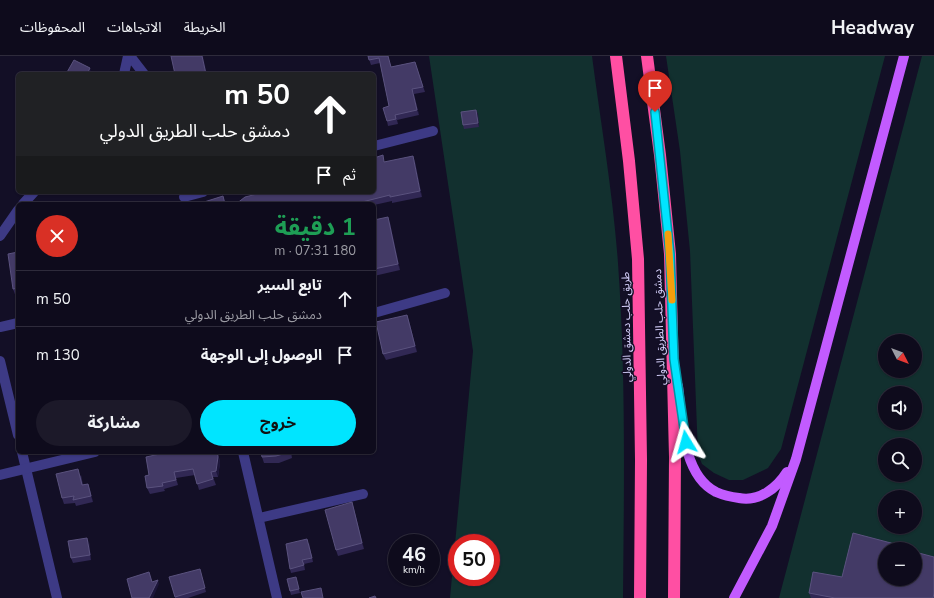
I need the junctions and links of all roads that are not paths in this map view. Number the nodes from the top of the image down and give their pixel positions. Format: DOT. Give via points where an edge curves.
graph roads {
  1 [pos="130,56"];
  2 [pos="616,56"];
  3 [pos="648,56"];
  4 [pos="904,56"];
  5 [pos="125,72"];
  6 [pos="142,72"];
  7 [pos="433,131"];
  8 [pos="376,145"];
  9 [pos="32,194"];
  10 [pos="197,194"];
  11 [pos="184,198"];
  12 [pos="25,202"];
  13 [pos="16,212"];
  14 [pos="0,236"];
  15 [pos="445,293"];
  16 [pos="376,312"];
  17 [pos="16,323"];
  18 [pos="0,327"];
  19 [pos="674,359"];
  20 [pos="0,361"];
  21 [pos="16,428"];
  22 [pos="22,454"];
  23 [pos="86,454"];
  24 [pos="243,454"];
  25 [pos="796,458"];
  26 [pos="26,469"];
  27 [pos="0,475"];
  28 [pos="363,494"];
  29 [pos="258,518"];
  30 [pos="57,598"];
  31 [pos="277,598"];
  32 [pos="640,598"];
  33 [pos="674,598"];
  34 [pos="734,598"];
  1 -- 5 [label="street"];
  1 -- 6 [label="street"];
  2 -- 32 [label="highway, طريق حلب دمشق الدولي" via="638,259 642,460"];
  3 -- 19 [label="highway, دمشق حلب الطريق الدولي" via="670,254"];
  4 -- 25 [label="main road"];
  7 -- 8 [label="street"];
  9 -- 12 [label="street"];
  10 -- 11 [label="street"];
  13 -- 14 [label="street"];
  15 -- 16 [label="street"];
  17 -- 18 [label="street"];
  19 -- 25 [label="main road" via="687,456 695,472 706,485 725,496 746,500 764,495 780,483"];
  19 -- 33 [label="highway, دمشق حلب الطريق الدولي"];
  20 -- 21 [label="street"];
  22 -- 26 [label="street"];
  23 -- 26 [label="street"];
  24 -- 29 [label="street"];
  25 -- 34 [label="main road" via="772,526"];
  26 -- 27 [label="street"];
  26 -- 30 [label="street"];
  28 -- 29 [label="street"];
  29 -- 31 [label="street"];
}
